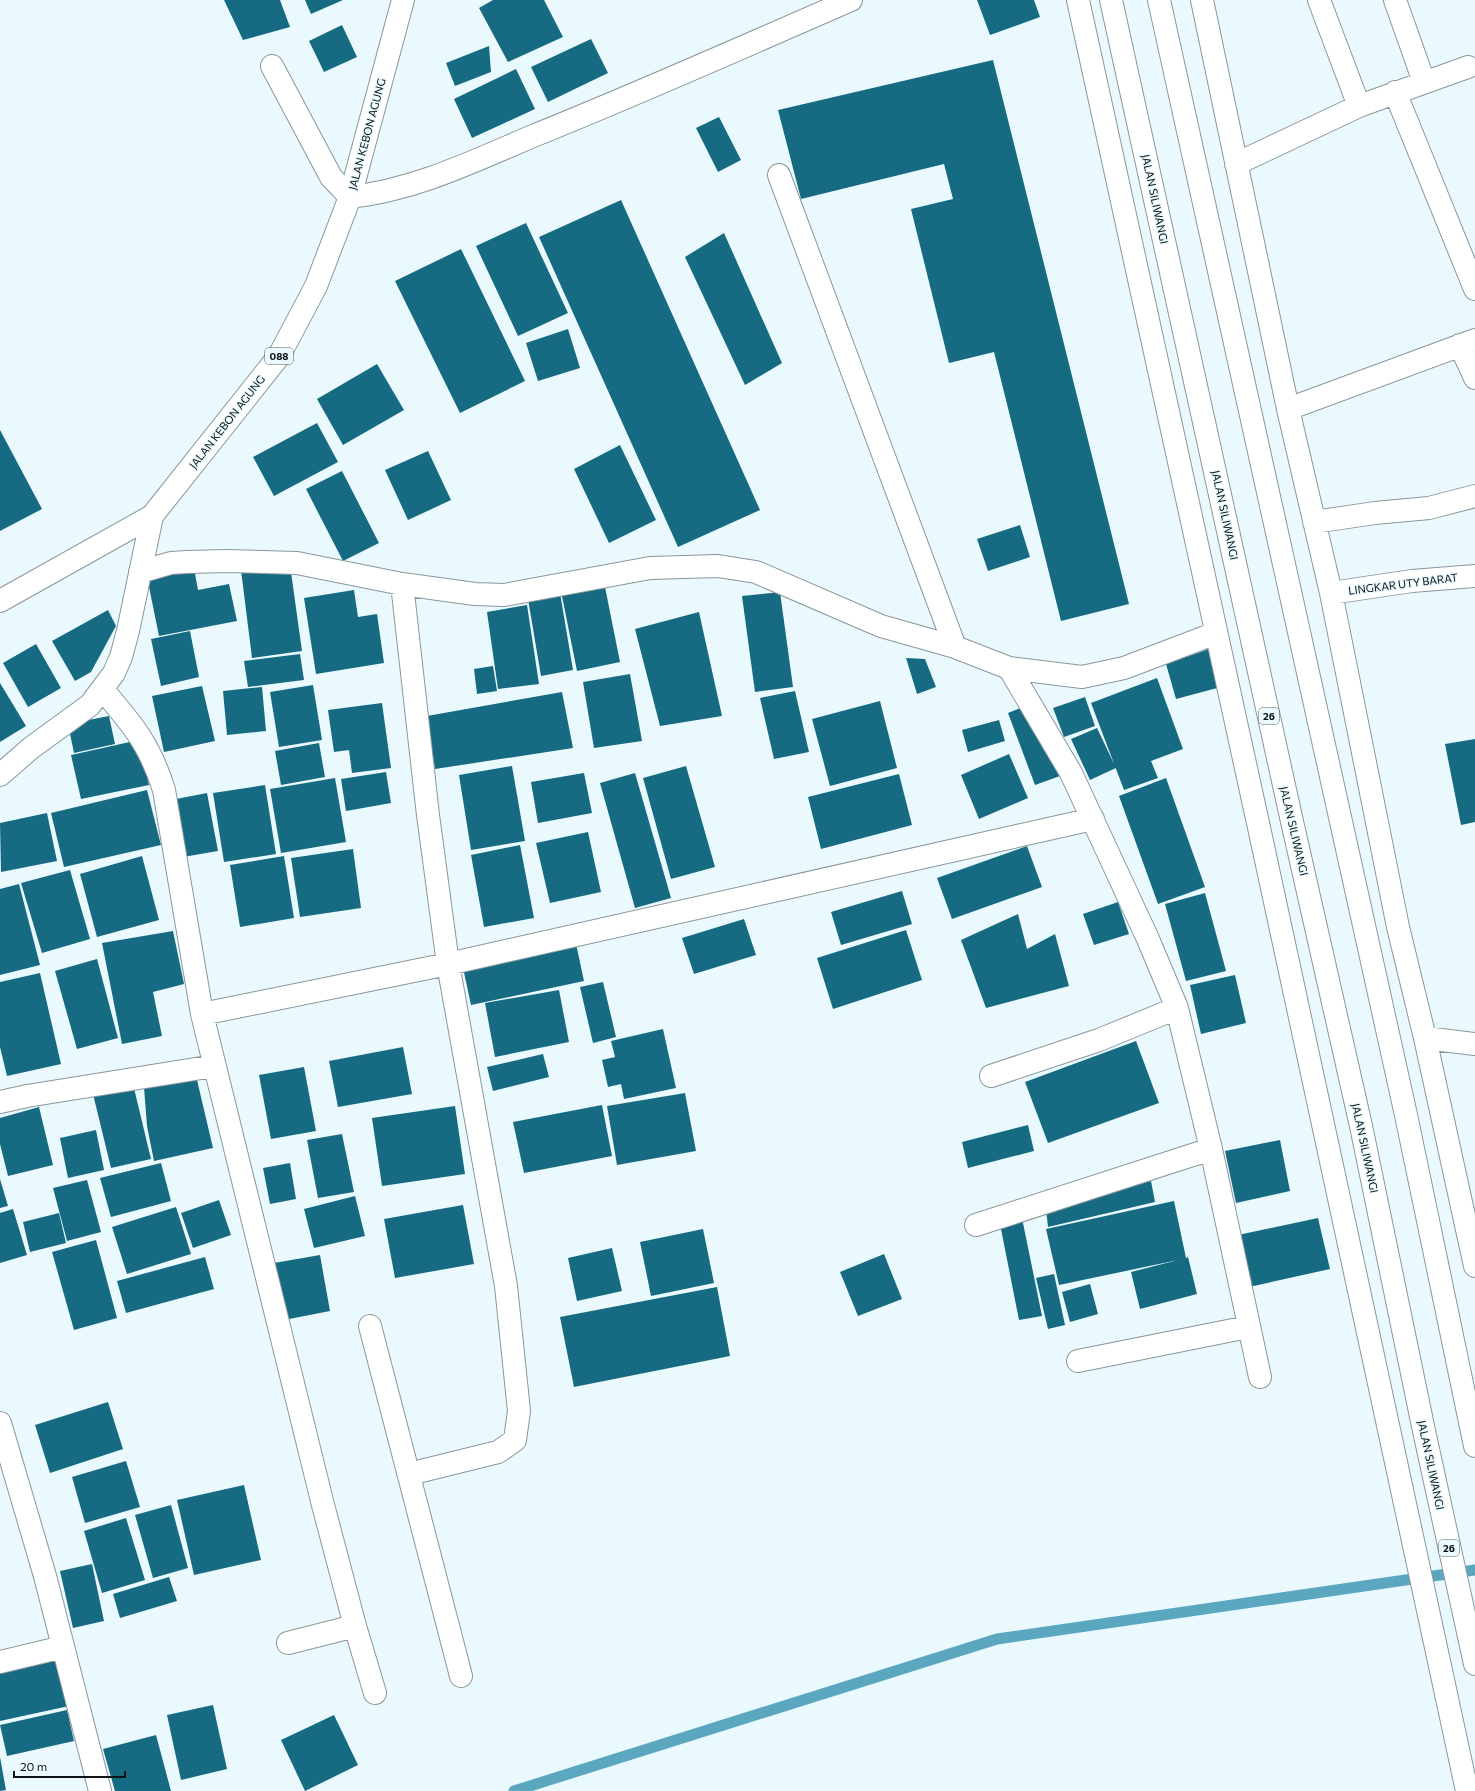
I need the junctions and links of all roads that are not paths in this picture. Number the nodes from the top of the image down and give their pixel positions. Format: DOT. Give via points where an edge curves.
graph roads {
  1 [pos="403,0"];
  2 [pos="851,0"];
  3 [pos="1078,0"];
  4 [pos="1111,0"];
  5 [pos="1159,0"];
  6 [pos="1202,0"];
  7 [pos="1319,0"];
  8 [pos="1394,0"];
  9 [pos="272,66"];
  10 [pos="1468,67"];
  11 [pos="1424,82"];
  12 [pos="1395,92"];
  13 [pos="1359,106"];
  14 [pos="1236,164"];
  15 [pos="779,175"];
  16 [pos="350,197"];
  17 [pos="1475,289"];
  18 [pos="1468,342"];
  19 [pos="1475,378"];
  20 [pos="1288,409"];
  21 [pos="1475,496"];
  22 [pos="152,516"];
  23 [pos="1314,522"];
  24 [pos="140,572"];
  25 [pos="1475,576"];
  26 [pos="402,584"];
  27 [pos="1331,594"];
  28 [pos="0,601"];
  29 [pos="1216,633"];
  30 [pos="954,647"];
  31 [pos="1009,668"];
  32 [pos="103,690"];
  33 [pos="0,775"];
  34 [pos="1093,819"];
  35 [pos="448,964"];
  36 [pos="1177,1008"];
  37 [pos="202,1014"];
  38 [pos="1425,1038"];
  39 [pos="1475,1044"];
  40 [pos="214,1066"];
  41 [pos="991,1076"];
  42 [pos="0,1102"];
  43 [pos="1211,1149"];
  44 [pos="976,1225"];
  45 [pos="1475,1266"];
  46 [pos="370,1326"];
  47 [pos="1248,1326"];
  48 [pos="1078,1361"];
  49 [pos="1260,1377"];
  50 [pos="0,1423"];
  51 [pos="1475,1446"];
  52 [pos="409,1474"];
  53 [pos="355,1626"];
  54 [pos="288,1643"];
  55 [pos="63,1647"];
  56 [pos="0,1662"];
  57 [pos="1475,1664"];
  58 [pos="461,1676"];
  59 [pos="376,1693"];
  60 [pos="100,1791"];
  61 [pos="1467,1791"];
  1 -- 16 [label="main road, JALAN KEBON AGUNG / 088"];
  2 -- 16 [label="main road" via="622,100 418,183"];
  3 -- 29 [label="main road"];
  4 -- 57 [label="main road, JALAN SILIWANGI / 26" via="1361,1126"];
  5 -- 51 [label="main road" via="1406,1115"];
  6 -- 14 [label="main road"];
  7 -- 13 [label="main road"];
  8 -- 11 [label="main road"];
  9 -- 16 [label="main road" via="331,178"];
  10 -- 11 [label="main road"];
  11 -- 12 [label="main road"];
  12 -- 13 [label="main road"];
  12 -- 17 [label="main road"];
  13 -- 14 [label="main road"];
  14 -- 20 [label="main road"];
  15 -- 30 [label="main road"];
  16 -- 22 [label="main road, JALAN KEBON AGUNG / 088" via="316,286 279,356"];
  18 -- 19 [label="main road"];
  18 -- 20 [label="main road"];
  20 -- 23 [label="main road"];
  21 -- 23 [label="main road" via="1429,508"];
  22 -- 24 [label="main road"];
  22 -- 28 [label="main road, JALAN KEBON AGUNG / 088"];
  23 -- 27 [label="main road"];
  24 -- 26 [label="main road" via="172,563 297,563"];
  24 -- 32 [label="main road" via="121,657"];
  25 -- 27 [label="main road, LINGKAR UTY BARAT" via="1412,581"];
  26 -- 30 [label="main road" via="474,594 504,595 650,568 718,566 756,572 881,626"];
  26 -- 35 [label="main road"];
  27 -- 38 [label="main road" via="1398,927"];
  29 -- 31 [label="main road" via="1124,668 1082,677"];
  29 -- 61 [label="main road"];
  30 -- 31 [label="main road"];
  31 -- 34 [label="main road" via="1071,773"];
  32 -- 33 [label="main road" via="90,705 31,748"];
  32 -- 37 [label="main road" via="130,721 145,744 156,765 164,790"];
  34 -- 35 [label="main road"];
  34 -- 36 [label="main road"];
  35 -- 37 [label="main road"];
  35 -- 52 [label="main road" via="506,1286 519,1411 515,1440 498,1452"];
  36 -- 41 [label="main road" via="1099,1040"];
  36 -- 43 [label="main road"];
  37 -- 40 [label="main road"];
  38 -- 39 [label="main road"];
  38 -- 45 [label="main road"];
  40 -- 42 [label="main road"];
  40 -- 53 [label="main road"];
  43 -- 44 [label="main road"];
  43 -- 47 [label="main road"];
  46 -- 52 [label="main road"];
  47 -- 48 [label="main road"];
  47 -- 49 [label="main road"];
  50 -- 55 [label="main road"];
  52 -- 58 [label="main road"];
  53 -- 54 [label="main road"];
  53 -- 59 [label="main road"];
  55 -- 56 [label="main road"];
  55 -- 60 [label="main road"];
}
